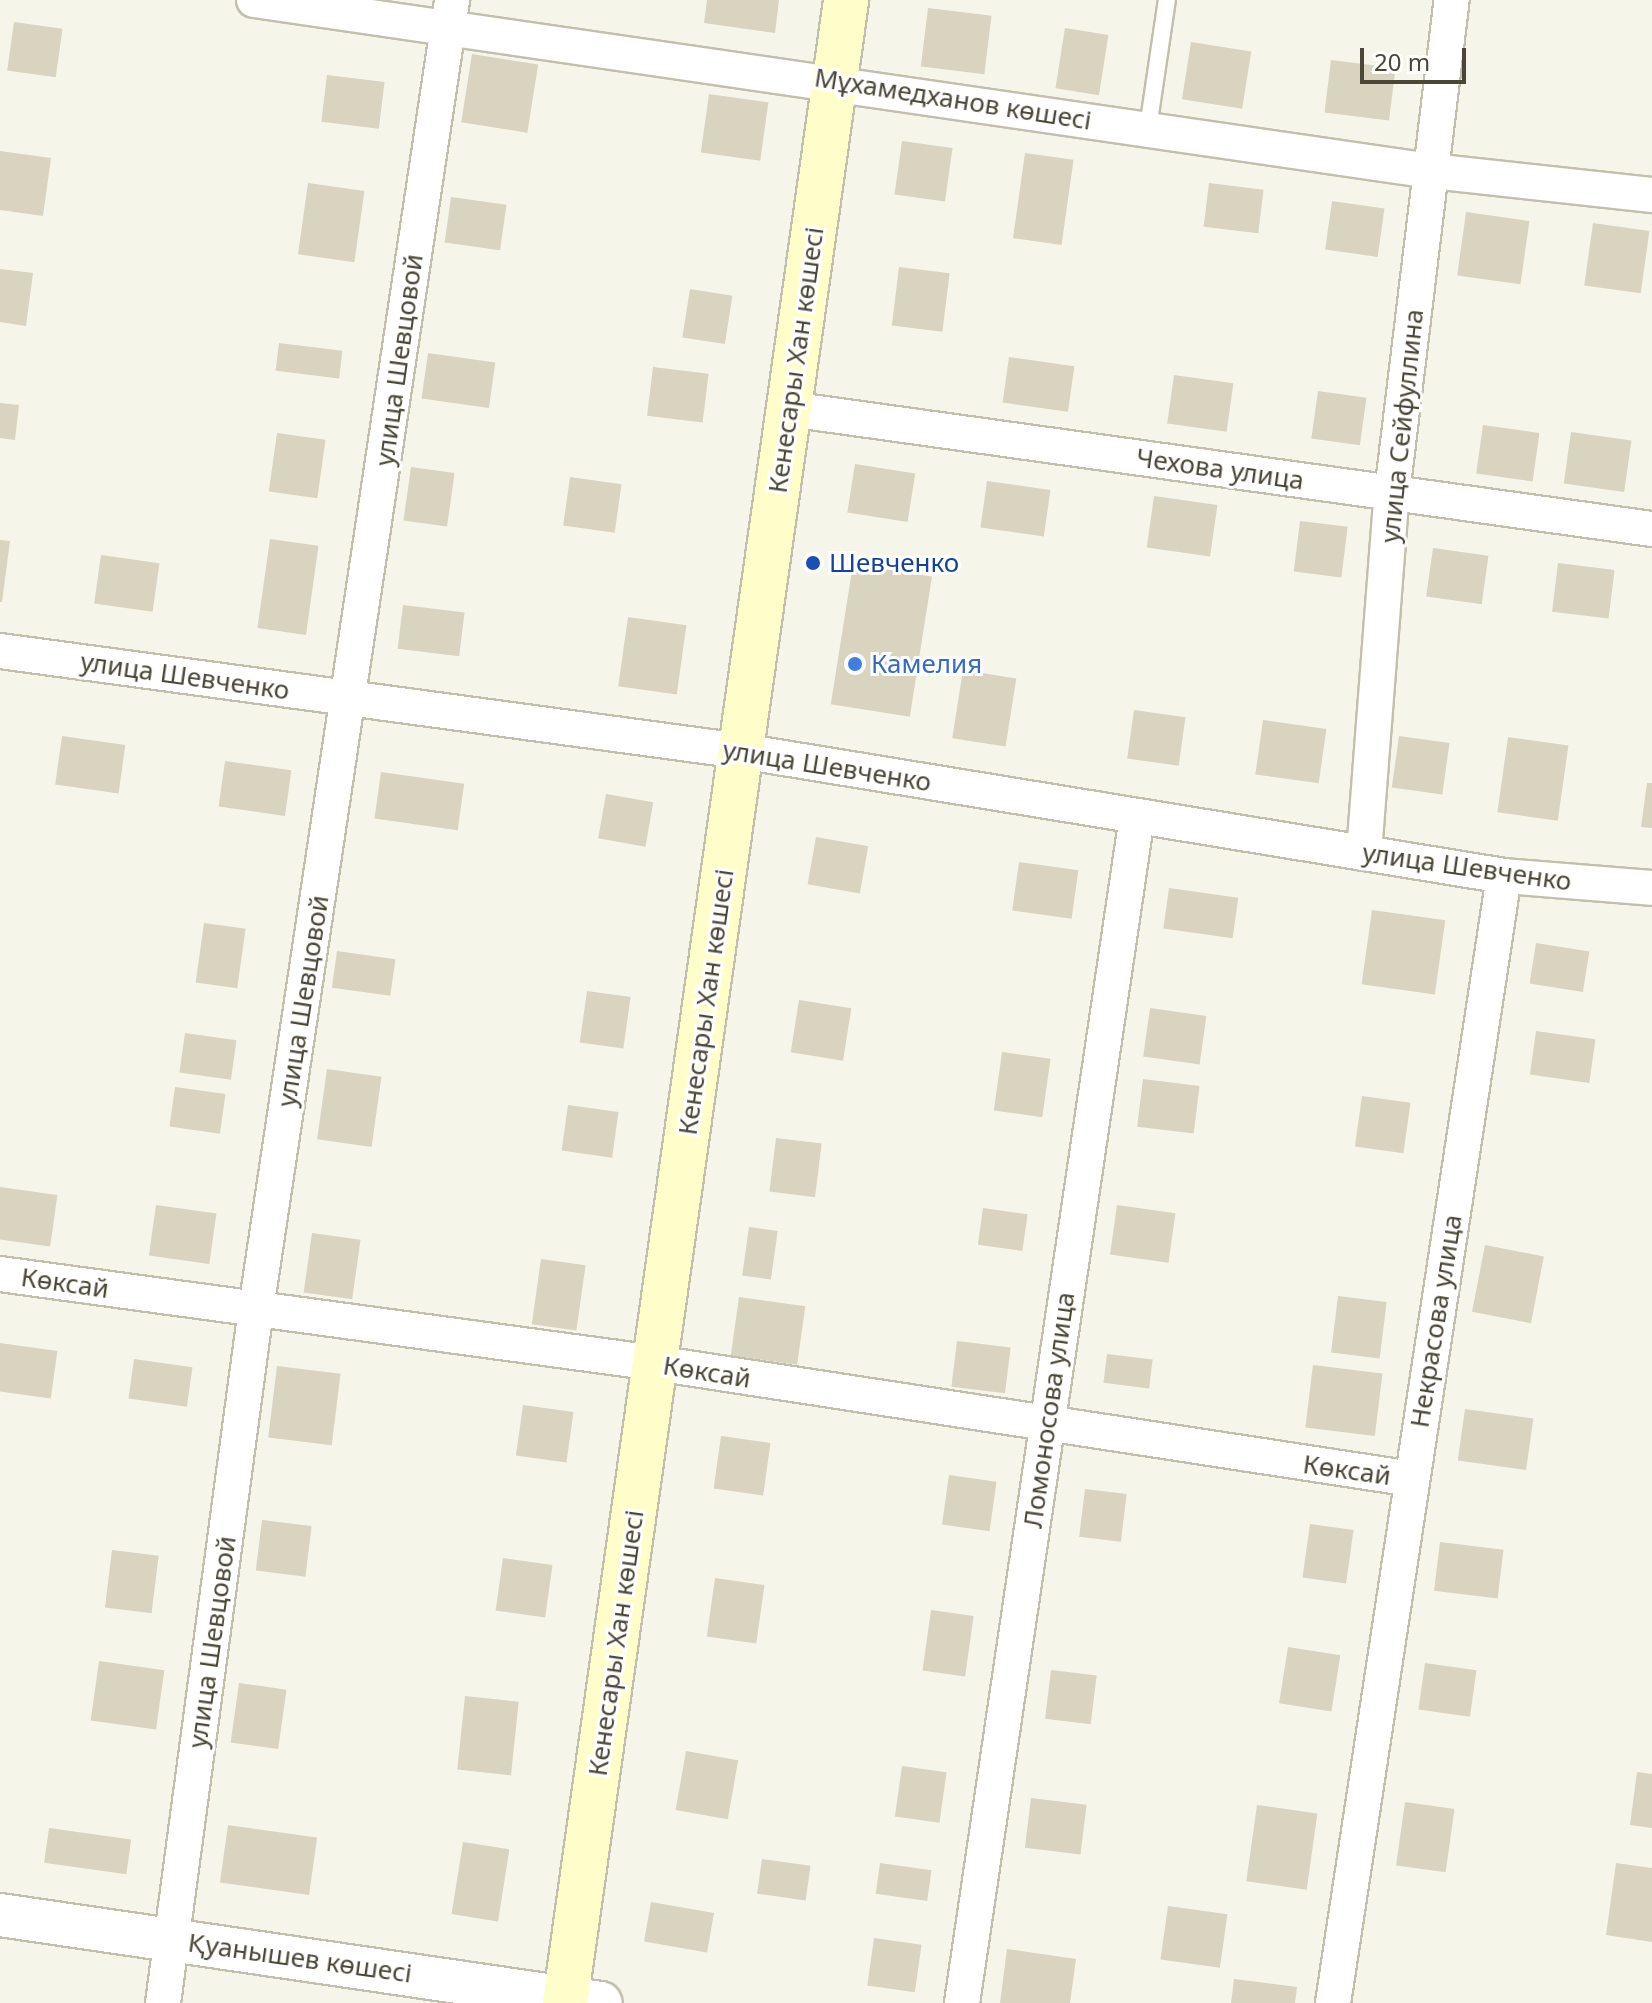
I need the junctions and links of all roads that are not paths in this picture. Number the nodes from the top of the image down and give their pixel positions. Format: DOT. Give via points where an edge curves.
graph roads {
  1 [pos="254,0"];
  2 [pos="846,0"];
  3 [pos="1167,0"];
  4 [pos="1452,0"];
  5 [pos="450,14"];
  6 [pos="835,81"];
  7 [pos="1148,128"];
  8 [pos="1431,171"];
  9 [pos="1652,195"];
  10 [pos="789,409"];
  11 [pos="1392,493"];
  12 [pos="1652,529"];
  13 [pos="0,651"];
  14 [pos="348,698"];
  15 [pos="741,751"];
  16 [pos="1137,816"];
  17 [pos="1364,853"];
  18 [pos="1504,876"];
  19 [pos="1652,888"];
  20 [pos="0,1274"];
  21 [pos="256,1309"];
  22 [pos="655,1363"];
  23 [pos="1047,1427"];
  24 [pos="1412,1479"];
  25 [pos="0,1915"];
  26 [pos="172,1939"];
  27 [pos="577,2001"];
  28 [pos="163,2003"];
  29 [pos="962,2003"];
  30 [pos="1333,2003"];
  1 -- 5 [label="street, Мұхамедханов көшесі"];
  2 -- 6 [label="main road, Кенесары Хан көшесі"];
  3 -- 7 [label="lane"];
  4 -- 8 [label="street, улица Сейфуллина"];
  5 -- 6 [label="street, Мұхамедханов көшесі"];
  5 -- 14 [label="street, улица Шевцовой"];
  6 -- 7 [label="street, Мұхамедханов көшесі"];
  6 -- 10 [label="main road, Кенесары Хан көшесі"];
  7 -- 8 [label="street, Мұхамедханов көшесі"];
  8 -- 9 [label="street, Мұхамедханов көшесі"];
  8 -- 11 [label="street, улица Сейфуллина"];
  10 -- 11 [label="street, Чехова улица"];
  10 -- 15 [label="main road, Кенесары Хан көшесі"];
  11 -- 12 [label="street, Чехова улица"];
  11 -- 17 [label="street, улица Сейфуллина"];
  13 -- 14 [label="street, улица Шевченко"];
  14 -- 15 [label="street, улица Шевченко"];
  14 -- 21 [label="street, улица Шевцовой"];
  15 -- 16 [label="street, улица Шевченко"];
  15 -- 22 [label="main road, Кенесары Хан көшесі"];
  16 -- 17 [label="street, улица Шевченко"];
  16 -- 23 [label="street, Ломоносова улица"];
  17 -- 18 [label="street, улица Шевченко"];
  18 -- 19 [label="street, улица Шевченко"];
  18 -- 24 [label="street, Некрасова улица"];
  20 -- 21 [label="street, Көксай"];
  21 -- 22 [label="street, Көксай"];
  21 -- 26 [label="street, улица Шевцовой"];
  22 -- 23 [label="street, Көксай"];
  22 -- 27 [label="main road, Кенесары Хан көшесі"];
  23 -- 24 [label="street, Көксай"];
  23 -- 29 [label="street, Ломоносова улица"];
  24 -- 30 [label="street, Некрасова улица"];
  25 -- 26 [label="street, Қуанышев көшесі"];
  26 -- 27 [label="street, Қуанышев көшесі"];
  26 -- 28 [label="street, улица Шевцовой"];
}
